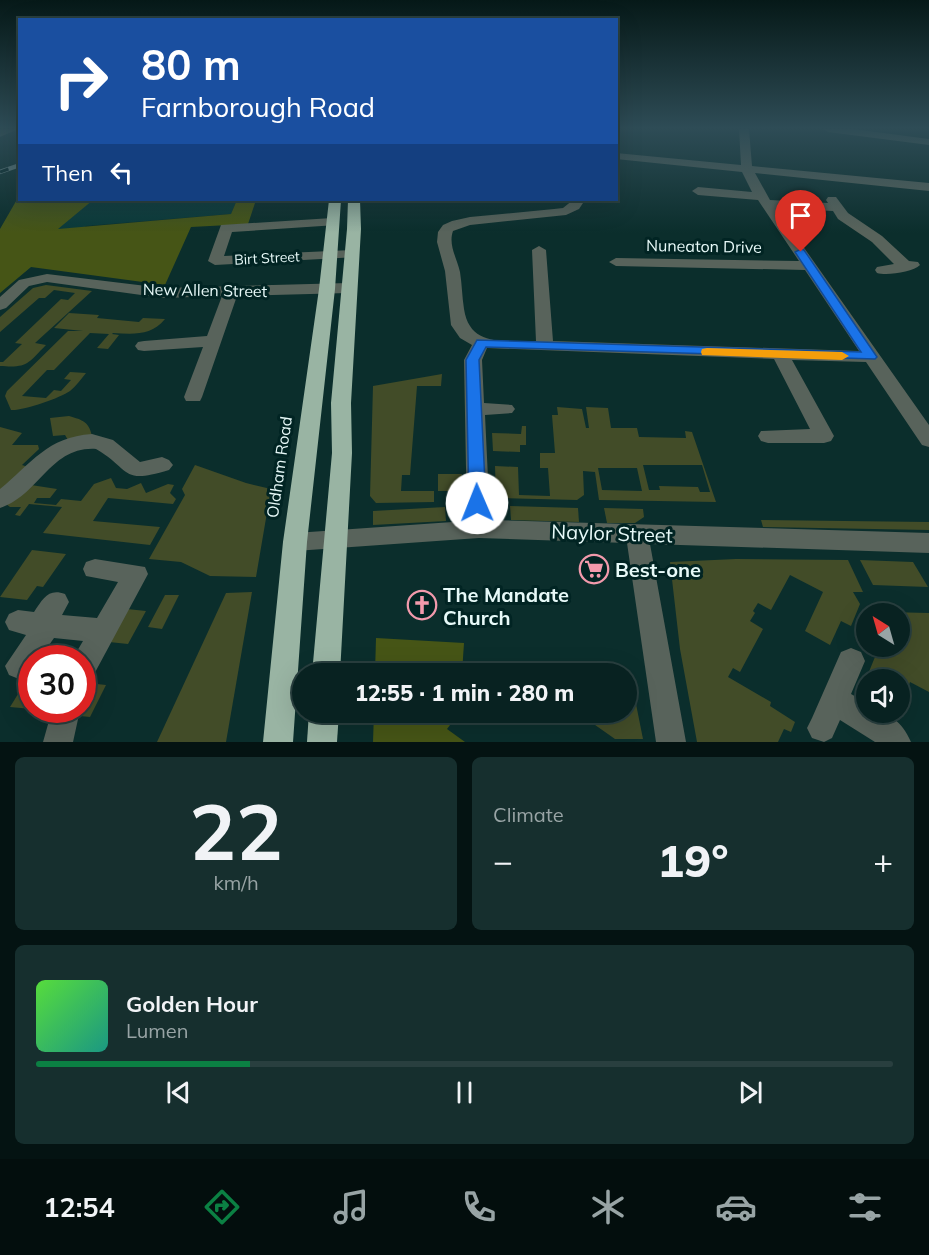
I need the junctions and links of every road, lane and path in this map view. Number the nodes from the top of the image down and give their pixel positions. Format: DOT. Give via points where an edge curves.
graph roads {
  1 [pos="693,164"];
  2 [pos="747,164"];
  3 [pos="747,169"];
  4 [pos="929,187"];
  5 [pos="335,201"];
  6 [pos="354,201"];
  7 [pos="578,201"];
  8 [pos="765,201"];
  9 [pos="704,203"];
  10 [pos="332,222"];
  11 [pos="539,250"];
  12 [pos="352,254"];
  13 [pos="329,255"];
  14 [pos="616,262"];
  15 [pos="811,266"];
  16 [pos="882,270"];
  17 [pos="348,288"];
  18 [pos="327,289"];
  19 [pos="231,292"];
  20 [pos="0,305"];
  21 [pos="212,340"];
  22 [pos="482,342"];
  23 [pos="144,346"];
  24 [pos="545,347"];
  25 [pos="780,354"];
  26 [pos="870,357"];
  27 [pos="193,397"];
  28 [pos="476,409"];
  29 [pos="505,409"];
  30 [pos="768,436"];
  31 [pos="929,440"];
  32 [pos="162,465"];
  33 [pos="0,500"];
  34 [pos="479,529"];
  35 [pos="637,534"];
  36 [pos="335,538"];
  37 [pos="295,542"];
  38 [pos="929,543"];
  39 [pos="95,568"];
  40 [pos="102,631"];
  41 [pos="29,645"];
  42 [pos="95,645"];
  43 [pos="851,661"];
  44 [pos="327,663"];
  45 [pos="835,699"];
  46 [pos="63,723"];
  47 [pos="323,723"];
  48 [pos="822,728"];
  49 [pos="58,742"];
  50 [pos="278,742"];
  51 [pos="322,742"];
  52 [pos="671,742"];
  53 [pos="896,742"];
  1 -- 3 [label="street"];
  2 -- 3 [label="street"];
  3 -- 4 [label="street"];
  3 -- 8 [label="street"];
  5 -- 10 [label="highway, Oldham Road"];
  6 -- 12 [label="highway"];
  7 -- 22 [label="street" via="566,211 461,223 444,232 461,329 468,338"];
  8 -- 9 [label="street" via="698,191"];
  8 -- 15 [label="street"];
  8 -- 16 [label="street" via="834,203 843,216 910,265"];
  10 -- 13 [label="highway, Oldham Road"];
  10 -- 13 [label="street, Birt Street" via="226,228 215,261"];
  11 -- 24 [label="street"];
  12 -- 13 [label="street, Birt Street"];
  12 -- 17 [label="highway"];
  13 -- 18 [label="highway, Oldham Road"];
  14 -- 15 [label="street, Nuneaton Drive" via="633,271"];
  15 -- 26 [label="street"];
  17 -- 18 [label="street, New Allen Street"];
  17 -- 36 [label="highway"];
  18 -- 19 [label="street, New Allen Street"];
  18 -- 37 [label="highway, Oldham Road"];
  19 -- 20 [label="street, New Allen Street" via="163,293 47,278 24,283"];
  19 -- 21 [label="street"];
  21 -- 23 [label="street"];
  21 -- 27 [label="street"];
  22 -- 24 [label="street"];
  22 -- 28 [label="street" via="472,360"];
  24 -- 25 [label="street"];
  25 -- 26 [label="street"];
  25 -- 30 [label="street" via="824,436"];
  26 -- 31 [label="street"];
  28 -- 29 [label="street"];
  28 -- 34 [label="street"];
  32 -- 33 [label="street" via="134,469 106,444 83,442 53,452"];
  34 -- 35 [label="street, Naylor Street"];
  34 -- 36 [label="street, Naylor Street"];
  35 -- 38 [label="street, Naylor Street"];
  35 -- 52 [label="street"];
  36 -- 37 [label="street, Naylor Street"];
  36 -- 44 [label="highway"];
  37 -- 50 [label="highway, Oldham Road"];
  39 -- 40 [label="street" via="136,574"];
  40 -- 41 [label="street" via="41,618"];
  40 -- 42 [label="street"];
  43 -- 45 [label="street"];
  45 -- 48 [label="street"];
  45 -- 53 [label="street" via="883,729"];
  46 -- 49 [label="street"];
  47 -- 51 [label="highway"];
}
